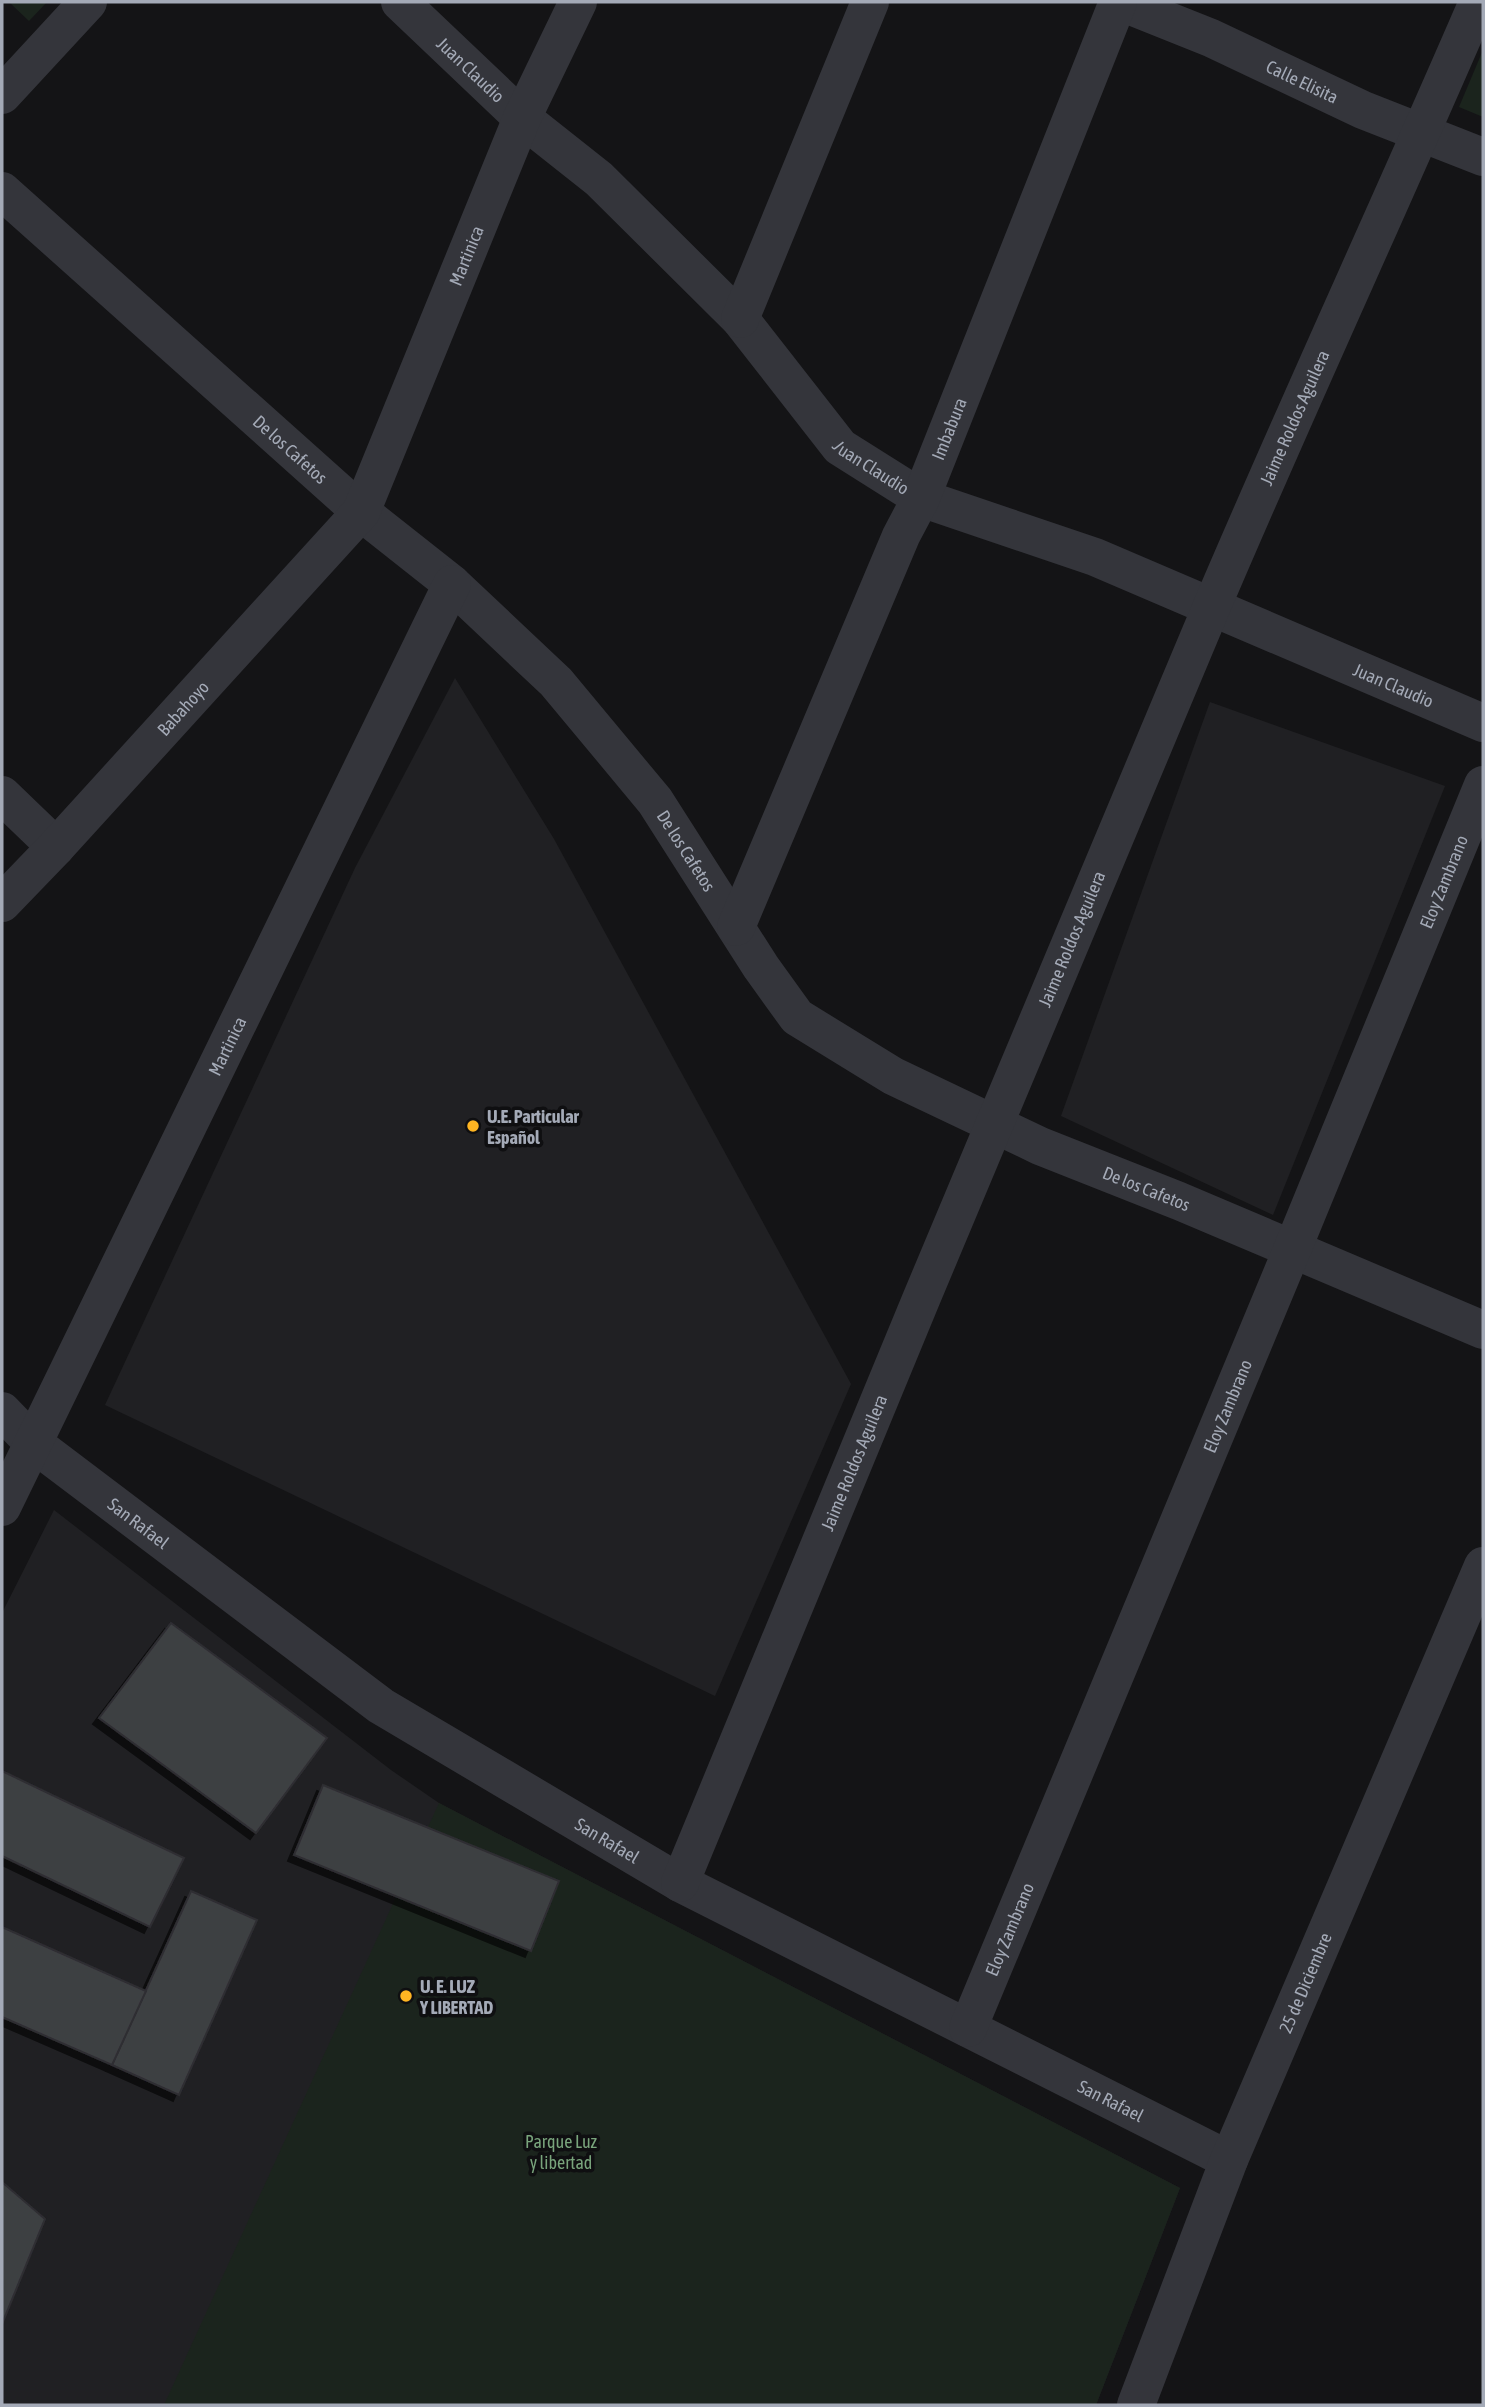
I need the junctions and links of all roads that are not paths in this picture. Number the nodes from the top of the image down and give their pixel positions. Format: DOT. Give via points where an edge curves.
graph roads {
  1 [pos="88,2"];
  2 [pos="400,2"];
  3 [pos="578,2"];
  4 [pos="870,2"];
  5 [pos="1120,2"];
  6 [pos="1478,2"];
  7 [pos="2,95"];
  8 [pos="522,118"];
  9 [pos="1423,132"];
  10 [pos="1483,157"];
  11 [pos="2,191"];
  12 [pos="740,319"];
  13 [pos="921,498"];
  14 [pos="361,512"];
  15 [pos="452,584"];
  16 [pos="1211,607"];
  17 [pos="1483,723"];
  18 [pos="1483,785"];
  19 [pos="2,795"];
  20 [pos="56,847"];
  21 [pos="2,903"];
  22 [pos="736,926"];
  23 [pos="994,1125"];
  24 [pos="1292,1250"];
  25 [pos="1483,1330"];
  26 [pos="2,1411"];
  27 [pos="33,1443"];
  28 [pos="2,1507"];
  29 [pos="1483,1566"];
  30 [pos="680,1883"];
  31 [pos="968,2028"];
  32 [pos="1229,2160"];
  33 [pos="1136,2405"];
  1 -- 7 [label="street"];
  2 -- 8 [label="street, Juan Claudio"];
  3 -- 8 [label="street, Martinica"];
  4 -- 12 [label="street"];
  5 -- 9 [label="street, Calle Elisita"];
  5 -- 13 [label="street, Imbabura"];
  6 -- 9 [label="street, Jaime Roldos Aguilera"];
  8 -- 12 [label="street, Juan Claudio" via="599,179"];
  8 -- 14 [label="street, Martinica"];
  9 -- 10 [label="street, Calle Elisita"];
  9 -- 16 [label="street, Jaime Roldos Aguilera"];
  11 -- 14 [label="street, De los Cafetos"];
  12 -- 13 [label="street, Juan Claudio" via="840,447"];
  13 -- 16 [label="street, Juan Claudio" via="1095,557"];
  13 -- 22 [label="street, Imbabura"];
  14 -- 15 [label="street, De los Cafetos"];
  14 -- 20 [label="street, Babahoyo"];
  15 -- 22 [label="street, De los Cafetos" via="565,692 655,801"];
  15 -- 27 [label="street, Martinica"];
  16 -- 17 [label="street, Juan Claudio"];
  16 -- 23 [label="street, Jaime Roldos Aguilera"];
  18 -- 24 [label="street, Eloy Zambrano"];
  19 -- 20 [label="street"];
  20 -- 21 [label="street, Babahoyo"];
  22 -- 23 [label="street, De los Cafetos" via="797,1017 894,1076"];
  23 -- 24 [label="street, De los Cafetos"];
  23 -- 30 [label="street, Jaime Roldos Aguilera"];
  24 -- 25 [label="street, De los Cafetos"];
  24 -- 31 [label="street, Eloy Zambrano"];
  26 -- 27 [label="street, San Rafael"];
  27 -- 28 [label="street, Martinica"];
  27 -- 30 [label="street, San Rafael" via="381,1706"];
  29 -- 32 [label="street, 25 de Diciembre"];
  30 -- 31 [label="street, San Rafael"];
  31 -- 32 [label="street, San Rafael"];
  32 -- 33 [label="street, 25 de Diciembre"];
}
